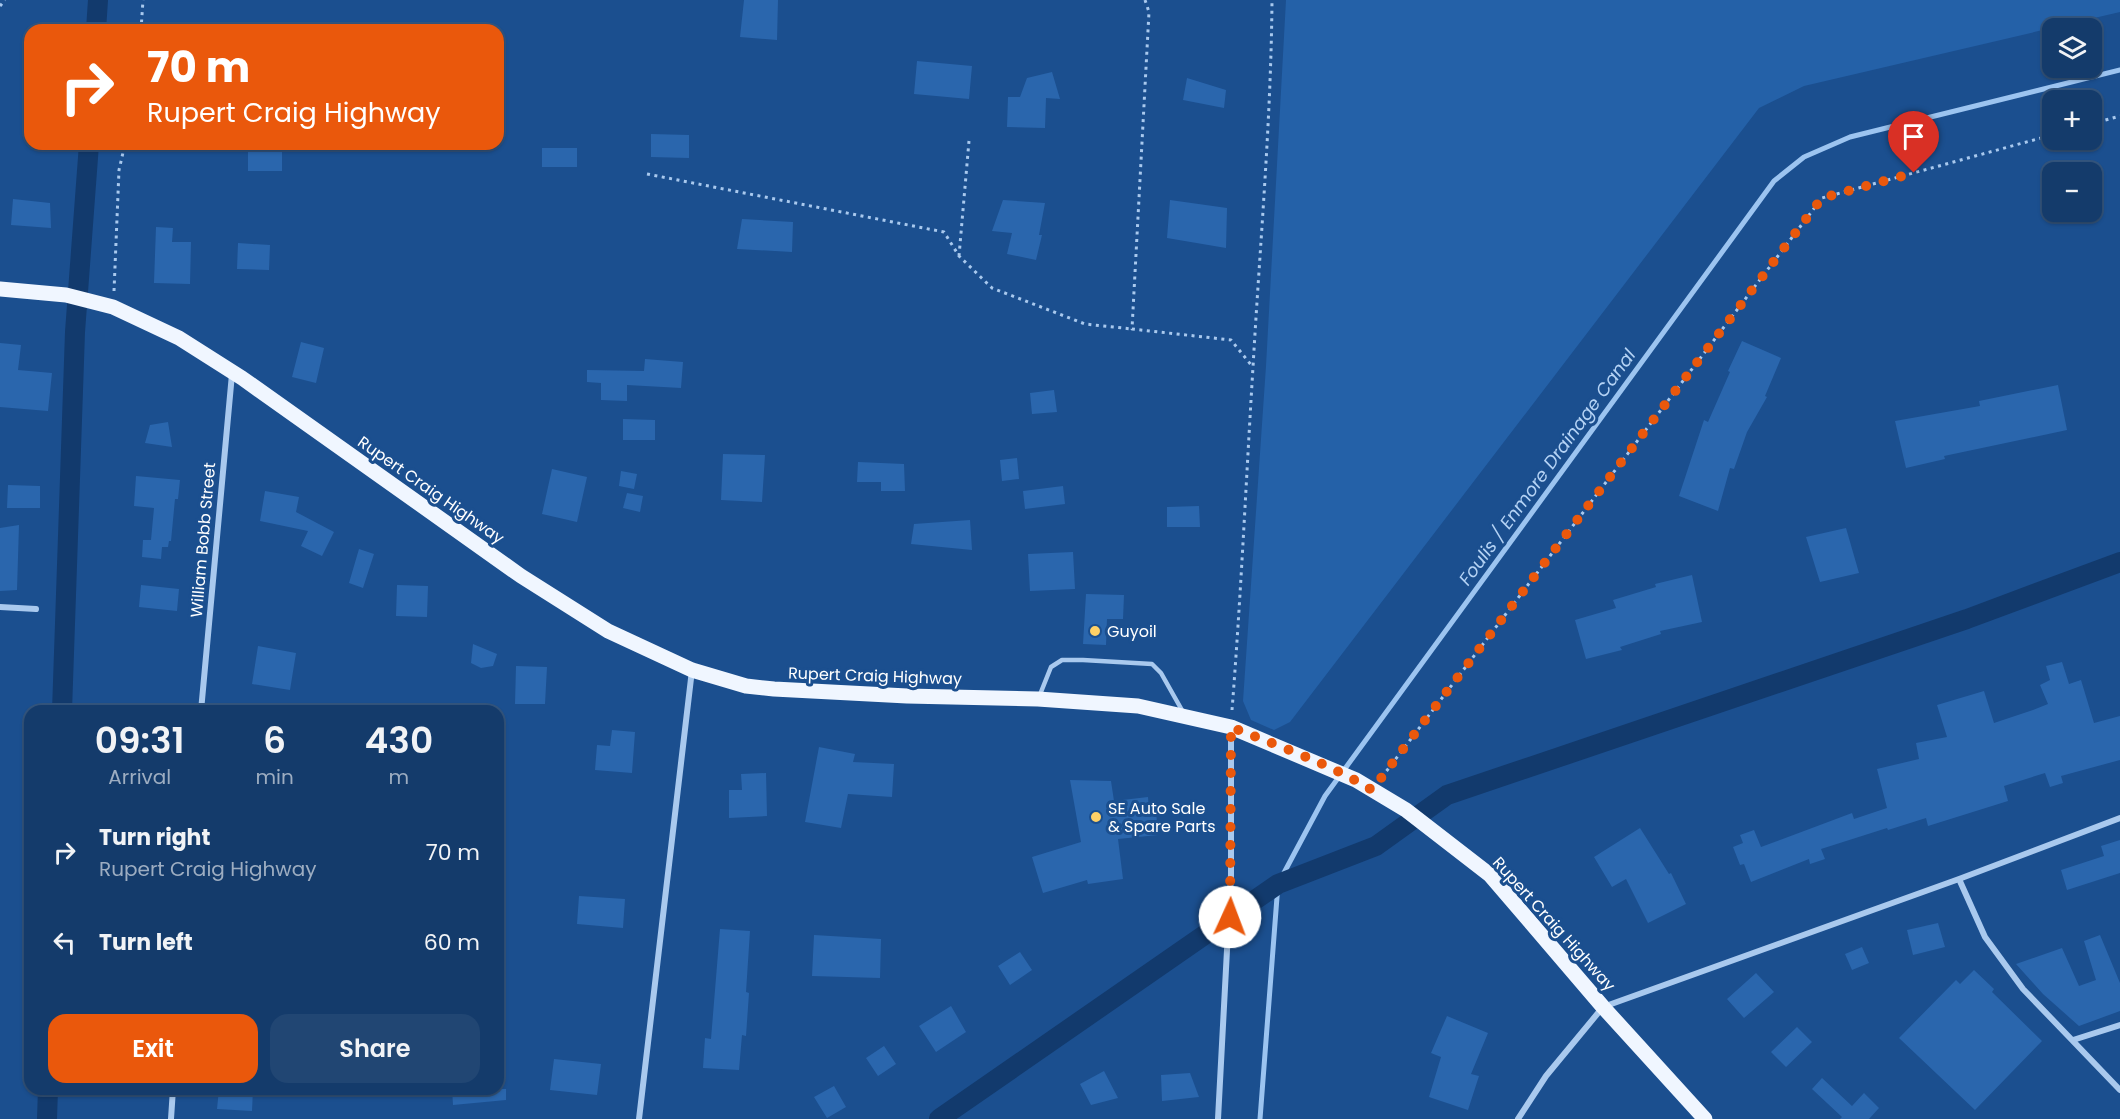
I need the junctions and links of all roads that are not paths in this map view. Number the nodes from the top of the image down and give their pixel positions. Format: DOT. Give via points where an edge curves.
graph roads {
  1 [pos="0,289"];
  2 [pos="232,371"];
  3 [pos="0,607"];
  4 [pos="36,609"];
  5 [pos="692,670"];
  6 [pos="1038,699"];
  7 [pos="202,705"];
  8 [pos="1186,717"];
  9 [pos="1231,727"];
  10 [pos="2120,818"];
  11 [pos="1959,879"];
  12 [pos="1603,1007"];
  13 [pos="2120,1025"];
  14 [pos="2073,1040"];
  15 [pos="2120,1090"];
  16 [pos="173,1095"];
  17 [pos="171,1119"];
  18 [pos="639,1119"];
  19 [pos="1218,1119"];
  20 [pos="1518,1119"];
  21 [pos="1705,1119"];
  1 -- 2 [label="main road, Rupert Craig Highway" via="66,295 113,307 179,338"];
  2 -- 5 [label="main road, Rupert Craig Highway" via="521,576 608,631"];
  2 -- 7 [label="street, William Bobb Street"];
  3 -- 4 [label="street"];
  5 -- 6 [label="main road, Rupert Craig Highway" via="746,686 774,689"];
  5 -- 18 [label="street"];
  6 -- 8 [label="main road, Rupert Craig Highway" via="1138,706"];
  6 -- 8 [label="lane" via="1051,667 1062,660 1152,664"];
  8 -- 9 [label="main road, Rupert Craig Highway"];
  9 -- 12 [label="main road, Rupert Craig Highway" via="1356,780 1406,810 1490,875"];
  9 -- 19 [label="street" via="1229,938"];
  10 -- 11 [label="street"];
  11 -- 12 [label="street"];
  11 -- 14 [label="street" via="1985,937 2023,988"];
  12 -- 20 [label="street" via="1546,1076"];
  12 -- 21 [label="main road, Rupert Craig Highway"];
  13 -- 14 [label="street"];
  14 -- 15 [label="street"];
  16 -- 17 [label="street"];
}
